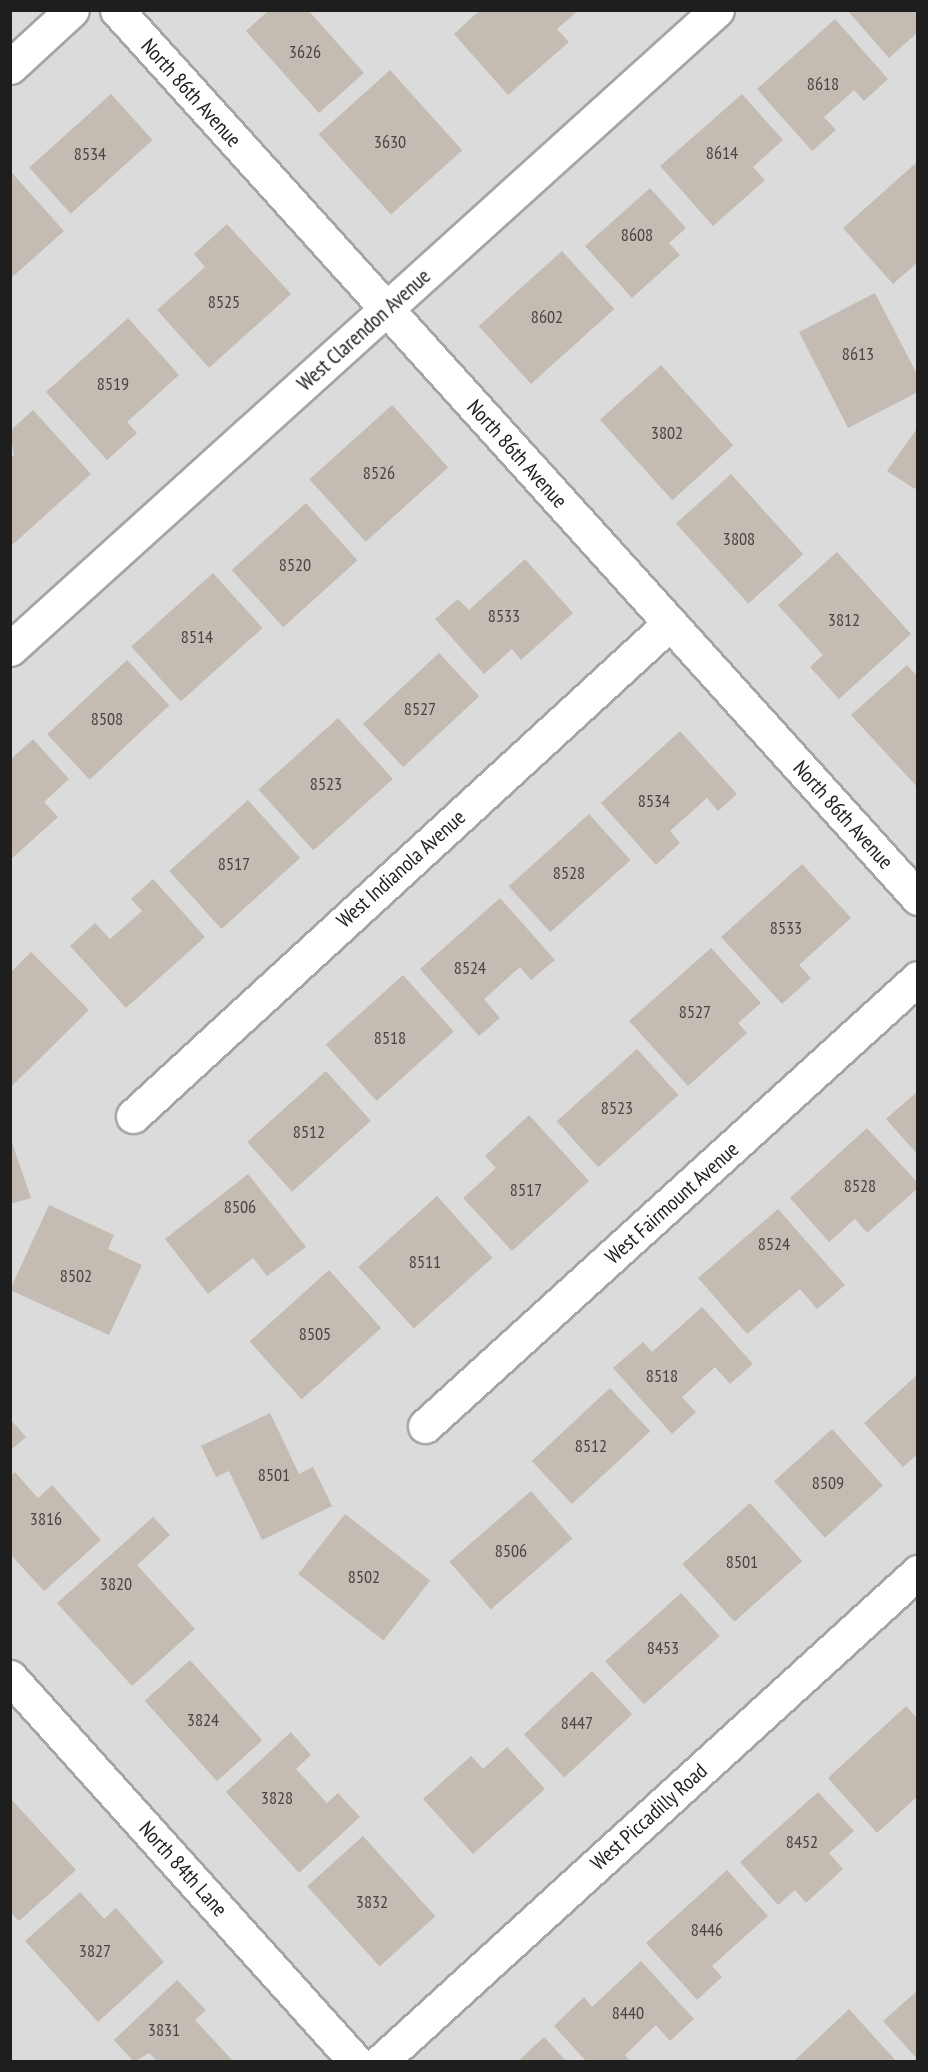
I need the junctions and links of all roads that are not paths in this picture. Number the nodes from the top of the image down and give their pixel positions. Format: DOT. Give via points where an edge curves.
graph roads {
  1 [pos="72,10"];
  2 [pos="117,10"];
  3 [pos="717,10"];
  4 [pos="10,67"];
  5 [pos="386,309"];
  6 [pos="670,623"];
  7 [pos="10,650"];
  8 [pos="918,898"];
  9 [pos="918,978"];
  10 [pos="133,1116"];
  11 [pos="424,1426"];
  12 [pos="918,1572"];
  13 [pos="10,1677"];
  14 [pos="356,2061"];
  15 [pos="380,2061"];
  1 -- 4 [label="street"];
  2 -- 5 [label="street, North 86th Avenue"];
  3 -- 5 [label="street, West Clarendon Avenue"];
  5 -- 6 [label="street, North 86th Avenue"];
  5 -- 7 [label="street, West Clarendon Avenue"];
  6 -- 8 [label="street, North 86th Avenue"];
  6 -- 10 [label="street, West Indianola Avenue"];
  9 -- 11 [label="street, West Fairmount Avenue"];
  12 -- 15 [label="street, West Piccadilly Road"];
  13 -- 14 [label="street, North 84th Lane"];
}
